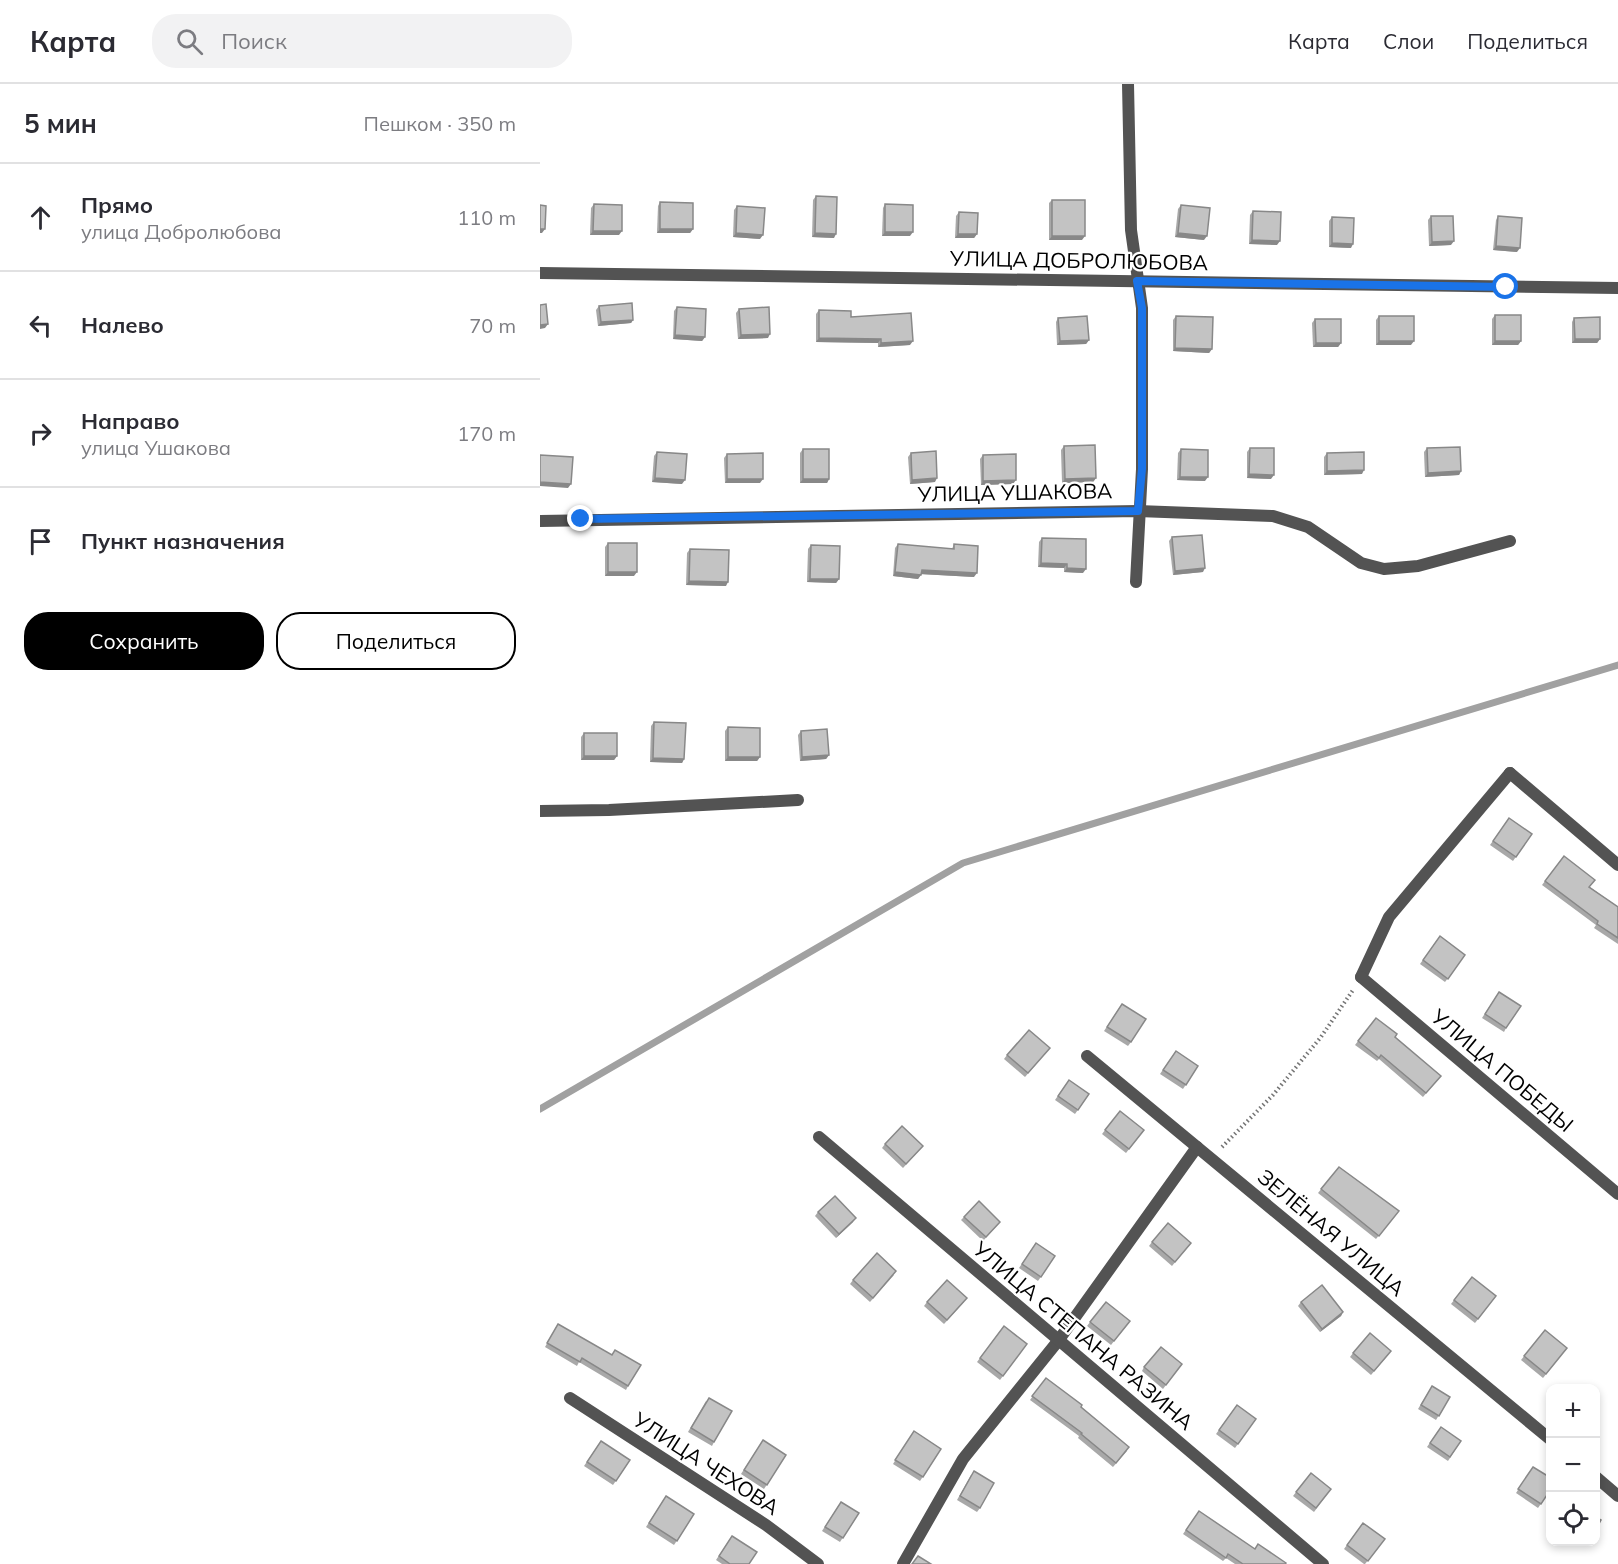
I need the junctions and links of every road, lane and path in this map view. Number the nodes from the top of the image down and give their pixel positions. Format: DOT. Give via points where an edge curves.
graph roads {
  1 [pos="1128,84"];
  2 [pos="540,273"];
  3 [pos="1137,281"];
  4 [pos="1618,288"];
  5 [pos="1138,511"];
  6 [pos="540,520"];
  7 [pos="1509,541"];
  8 [pos="1136,582"];
  9 [pos="798,800"];
  10 [pos="540,811"];
  11 [pos="1618,865"];
  12 [pos="1361,976"];
  13 [pos="1087,1056"];
  14 [pos="819,1137"];
  15 [pos="1197,1147"];
  16 [pos="1210,1158"];
  17 [pos="1618,1194"];
  18 [pos="1058,1341"];
  19 [pos="570,1398"];
  20 [pos="1549,1438"];
  21 [pos="1600,1481"];
  22 [pos="1618,1496"];
  23 [pos="818,1564"];
  24 [pos="903,1564"];
  25 [pos="1323,1564"];
  1 -- 3 [label="street" via="1131,230"];
  2 -- 3 [label="street, УЛИЦА ДОБРОЛЮБОВА"];
  3 -- 4 [label="street, УЛИЦА ДОБРОЛЮБОВА"];
  3 -- 5 [label="street" via="1142,308 1142,469"];
  5 -- 6 [label="street, УЛИЦА УШАКОВА"];
  5 -- 7 [label="street, УЛИЦА УШАКОВА" via="1273,516 1308,527 1361,563 1384,569 1418,566"];
  5 -- 8 [label="street"];
  9 -- 10 [label="street"];
  11 -- 12 [label="street" via="1510,773 1389,917"];
  12 -- 16 [label="path" via="1321,1036 1273,1095"];
  12 -- 17 [label="street, УЛИЦА ПОБЕДЫ"];
  13 -- 15 [label="street, ЗЕЛЁНАЯ УЛИЦА"];
  14 -- 18 [label="street, УЛИЦА СТЕПАНА РАЗИНА"];
  15 -- 16 [label="street, ЗЕЛЁНАЯ УЛИЦА"];
  15 -- 18 [label="street"];
  16 -- 20 [label="street, ЗЕЛЁНАЯ УЛИЦА"];
  18 -- 24 [label="street" via="963,1459"];
  18 -- 25 [label="street, УЛИЦА СТЕПАНА РАЗИНА"];
  19 -- 23 [label="street, УЛИЦА ЧЕХОВА" via="766,1525"];
  21 -- 22 [label="street"];
}
